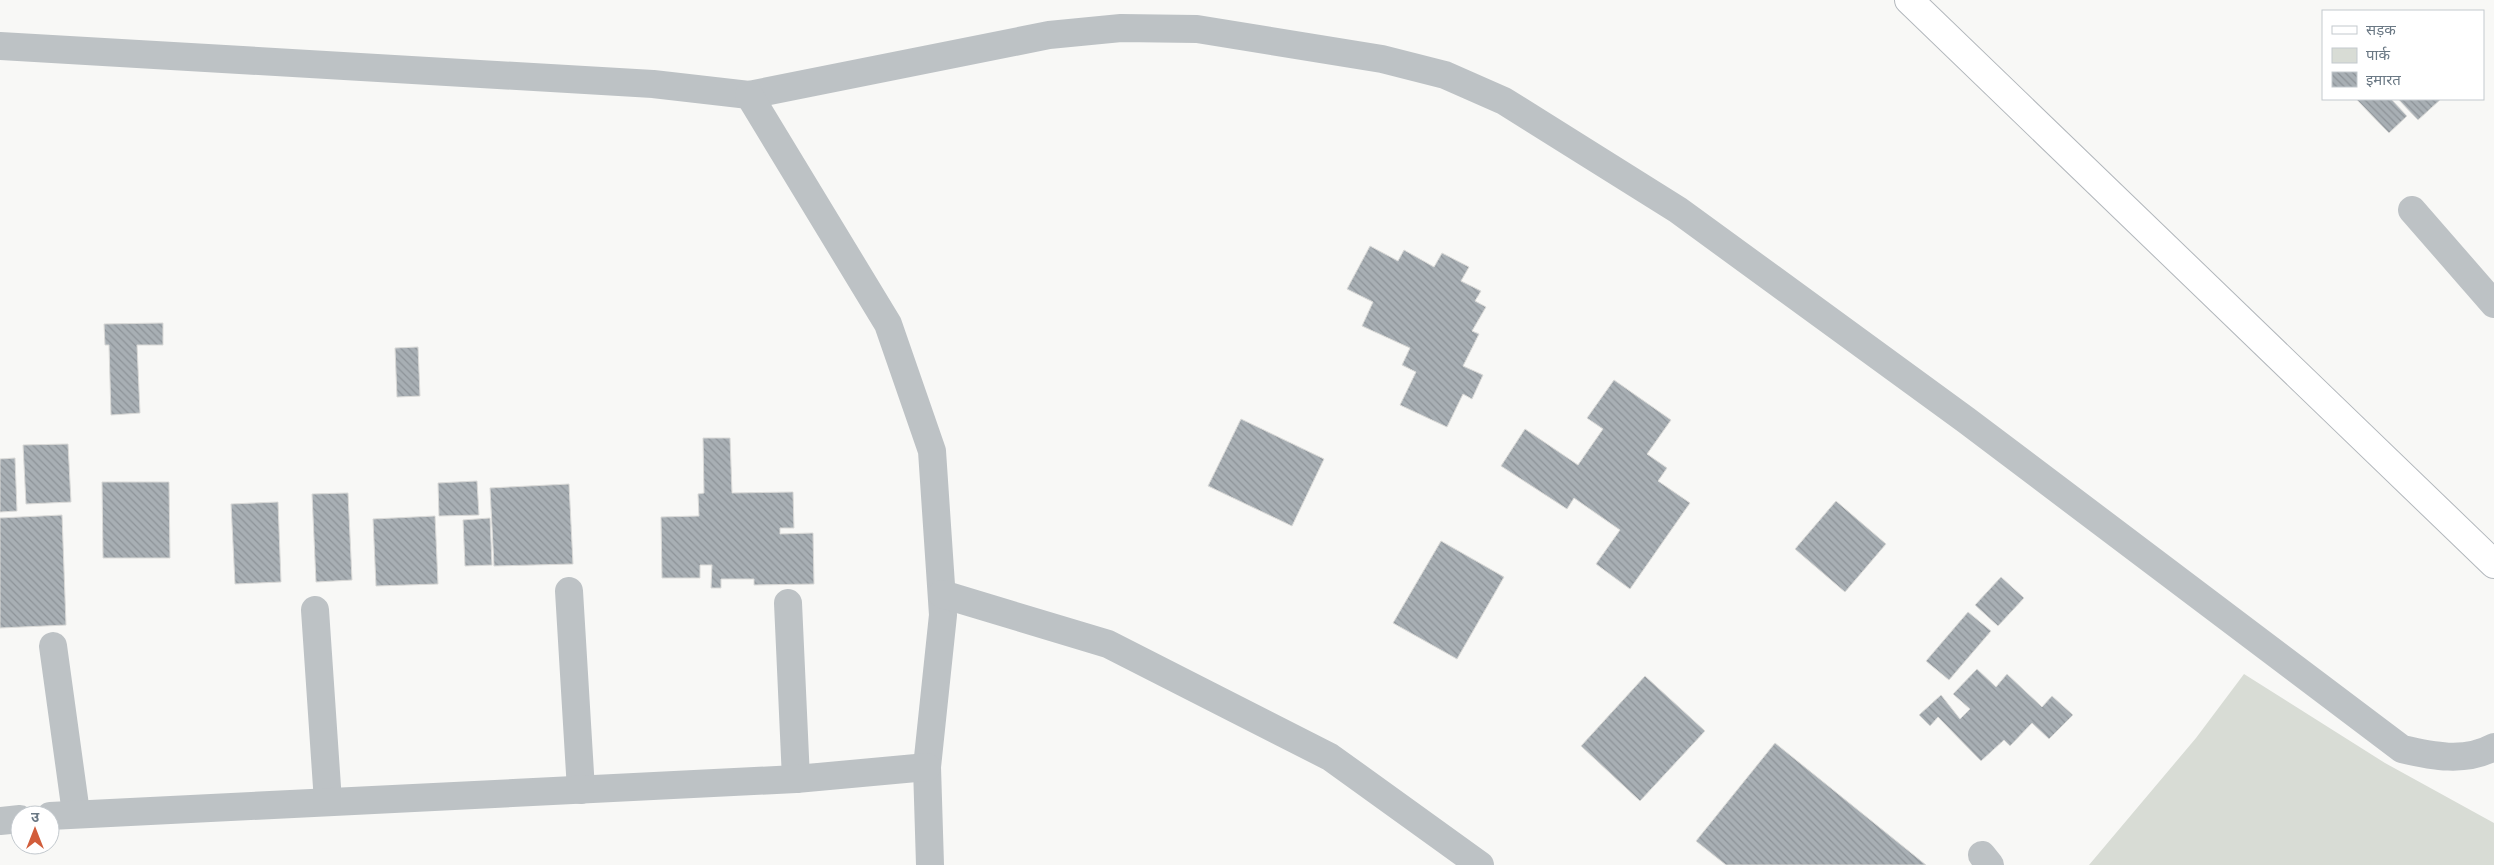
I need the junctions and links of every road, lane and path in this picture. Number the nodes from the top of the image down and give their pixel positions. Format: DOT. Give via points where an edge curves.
graph roads {
  1 [pos="1909,0"];
  2 [pos="0,46"];
  3 [pos="749,96"];
  4 [pos="2412,210"];
  5 [pos="2494,304"];
  6 [pos="2494,564"];
  7 [pos="569,591"];
  8 [pos="942,594"];
  9 [pos="788,603"];
  10 [pos="315,610"];
  11 [pos="53,646"];
  12 [pos="2494,747"];
  13 [pos="927,767"];
  14 [pos="796,779"];
  15 [pos="581,790"];
  16 [pos="328,802"];
  17 [pos="63,815"];
  18 [pos="930,865"];
  19 [pos="1480,865"];
  1 -- 6 [label="main road"];
  2 -- 3 [label="street" via="652,84"];
  3 -- 8 [label="street" via="888,324 932,451"];
  3 -- 12 [label="street" via="1049,35 1121,28 1196,29 1382,59 1445,75 1504,101 1678,210 1966,420 2402,749 2443,758 2484,753"];
  4 -- 5 [label="street"];
  7 -- 15 [label="street"];
  8 -- 13 [label="street" via="943,615"];
  8 -- 19 [label="street" via="1108,644 1330,757"];
  9 -- 14 [label="street"];
  10 -- 16 [label="street"];
  11 -- 17 [label="street"];
  13 -- 14 [label="street"];
  13 -- 18 [label="street"];
  14 -- 15 [label="street"];
  15 -- 16 [label="street"];
  16 -- 17 [label="street"];
}
